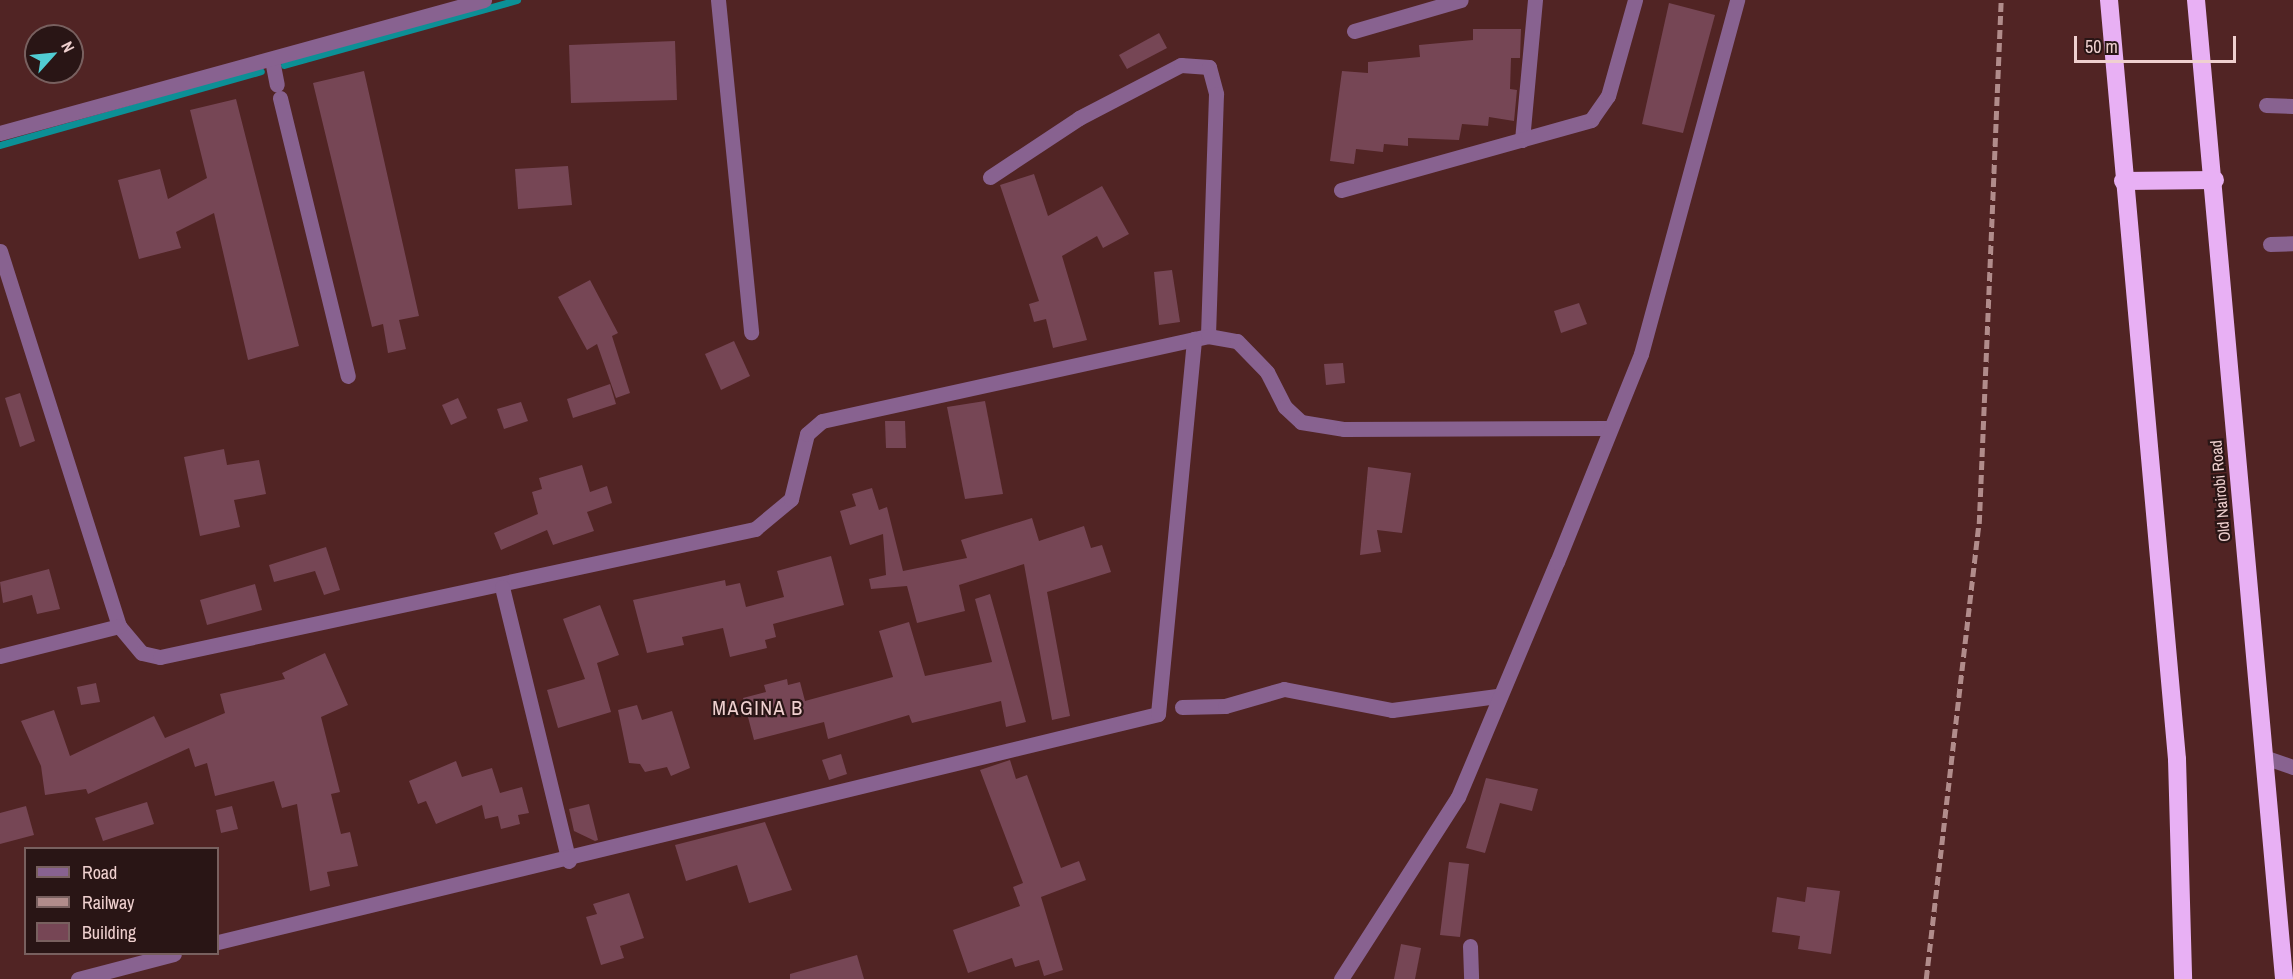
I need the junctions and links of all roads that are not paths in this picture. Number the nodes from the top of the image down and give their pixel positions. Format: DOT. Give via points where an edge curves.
graph roads {
  1 [pos="484,0"];
  2 [pos="718,0"];
  3 [pos="1461,0"];
  4 [pos="1535,0"];
  5 [pos="1635,0"];
  6 [pos="1737,0"];
  7 [pos="2109,0"];
  8 [pos="2196,0"];
  9 [pos="1354,31"];
  10 [pos="272,60"];
  11 [pos="2266,105"];
  12 [pos="2293,106"];
  13 [pos="0,133"];
  14 [pos="1522,140"];
  15 [pos="990,177"];
  16 [pos="2215,180"];
  17 [pos="2122,181"];
  18 [pos="1341,190"];
  19 [pos="2293,243"];
  20 [pos="2270,244"];
  21 [pos="0,251"];
  22 [pos="751,333"];
  23 [pos="1201,337"];
  24 [pos="348,376"];
  25 [pos="1608,428"];
  26 [pos="502,587"];
  27 [pos="118,626"];
  28 [pos="0,656"];
  29 [pos="1497,696"];
  30 [pos="1182,707"];
  31 [pos="2264,757"];
  32 [pos="2293,767"];
  33 [pos="569,861"];
  34 [pos="219,942"];
  35 [pos="1470,946"];
  36 [pos="170,955"];
  37 [pos="78,979"];
  38 [pos="1341,979"];
  39 [pos="1471,979"];
  40 [pos="2183,979"];
  41 [pos="2284,979"];
  1 -- 10 [label="street"];
  2 -- 22 [label="street"];
  3 -- 9 [label="street"];
  4 -- 14 [label="street"];
  5 -- 14 [label="street" via="1608,96 1591,120"];
  6 -- 25 [label="street" via="1641,354"];
  7 -- 17 [label="highway"];
  8 -- 16 [label="highway, Old Nairobi Road"];
  10 -- 13 [label="street"];
  10 -- 24 [label="street"];
  11 -- 12 [label="street"];
  14 -- 18 [label="street"];
  15 -- 23 [label="street" via="1078,118 1181,65 1209,67 1216,94"];
  16 -- 17 [label="highway"];
  16 -- 31 [label="highway, Old Nairobi Road"];
  17 -- 40 [label="highway" via="2177,759"];
  19 -- 20 [label="street"];
  21 -- 27 [label="street"];
  23 -- 25 [label="street" via="1237,341 1268,372 1285,407 1301,422 1344,429"];
  23 -- 26 [label="street" via="822,421 807,434 791,499 755,529"];
  23 -- 33 [label="street" via="1158,714"];
  25 -- 29 [label="street" via="1557,562"];
  26 -- 27 [label="street" via="180,655 142,652"];
  26 -- 33 [label="street"];
  27 -- 28 [label="street"];
  29 -- 30 [label="street" via="1392,710 1284,688 1225,706"];
  29 -- 38 [label="street" via="1483,745 1458,796"];
  31 -- 32 [label="street"];
  31 -- 41 [label="highway, Old Nairobi Road"];
  33 -- 34 [label="street"];
  35 -- 39 [label="street"];
  36 -- 37 [label="street"];
}
